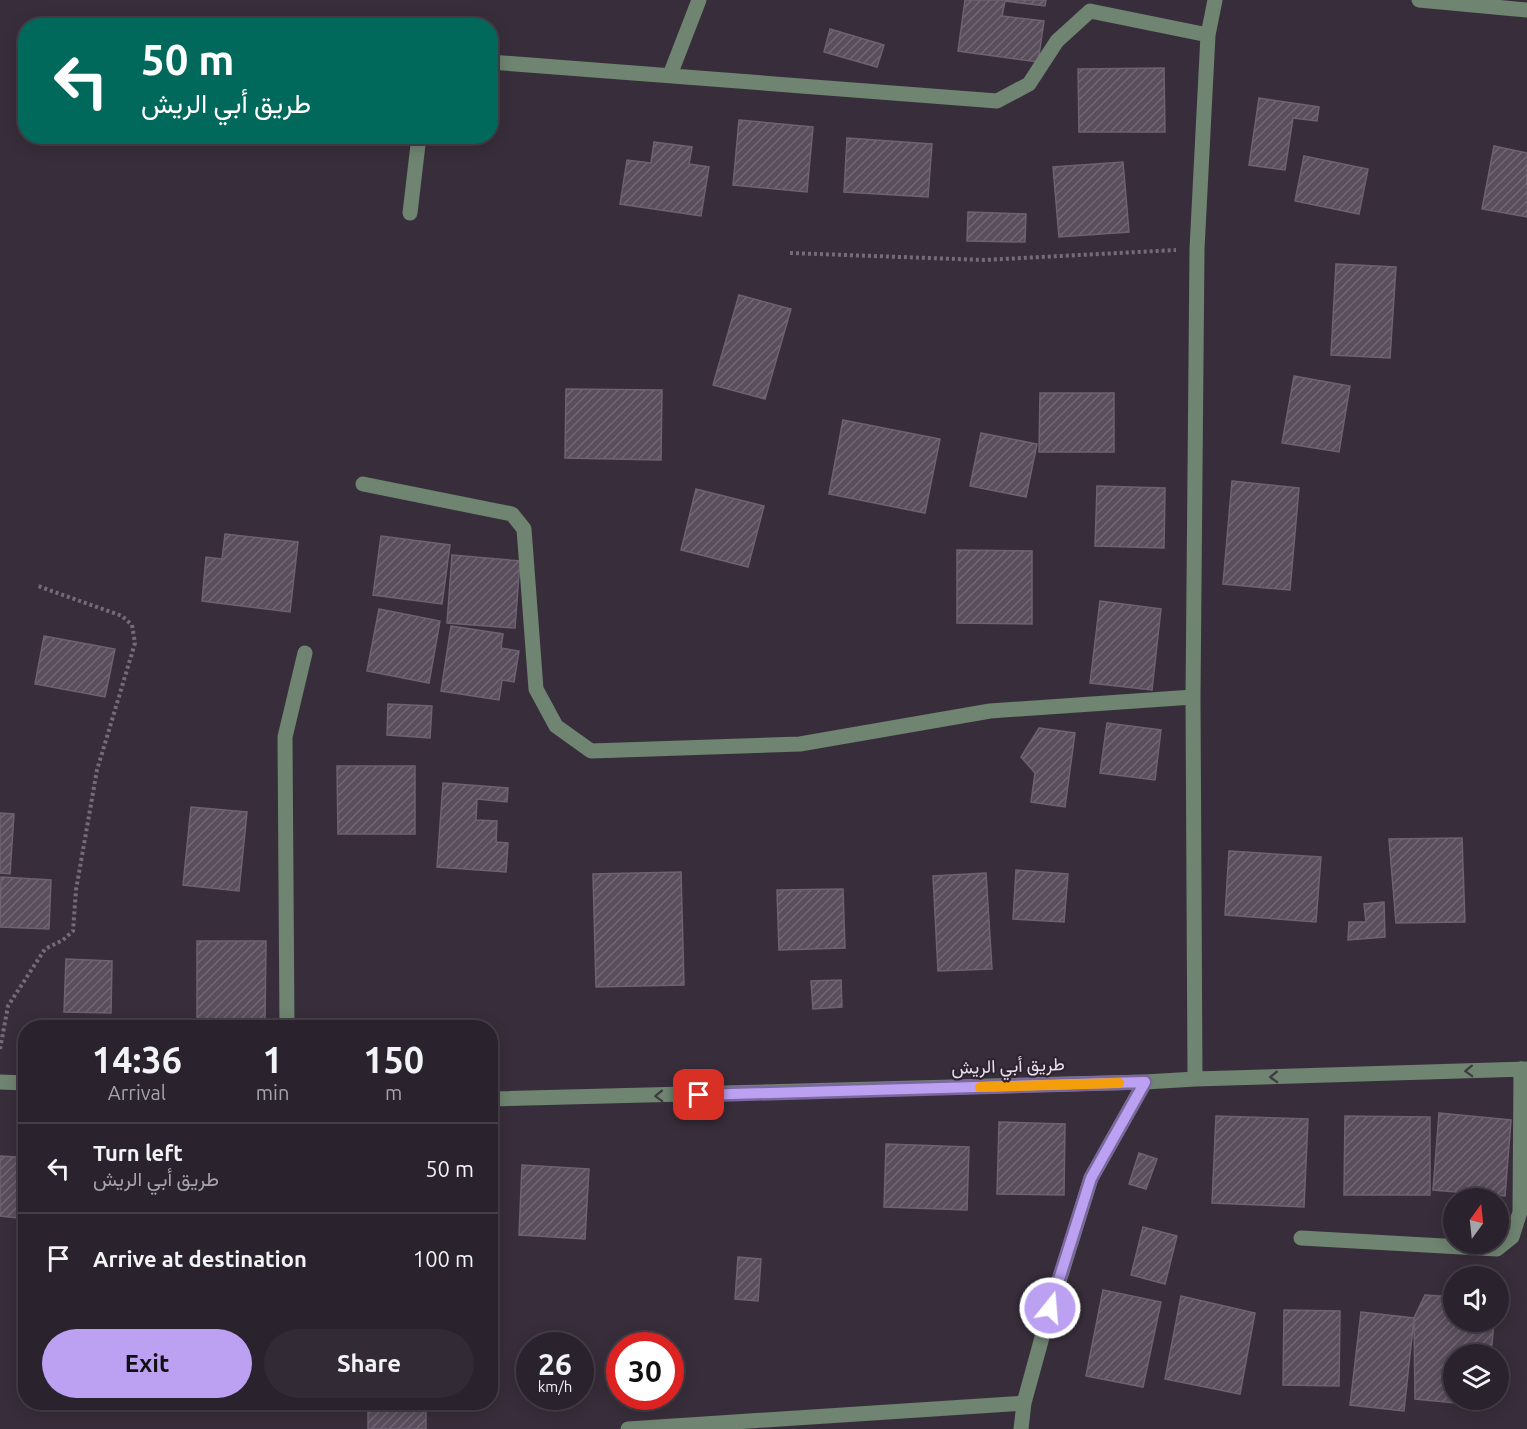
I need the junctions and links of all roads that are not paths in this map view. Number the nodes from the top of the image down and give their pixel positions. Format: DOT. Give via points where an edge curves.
graph roads {
  1 [pos="699,0"];
  2 [pos="1215,0"];
  3 [pos="1419,0"];
  4 [pos="1527,10"];
  5 [pos="1208,35"];
  6 [pos="498,63"];
  7 [pos="670,75"];
  8 [pos="418,144"];
  9 [pos="410,213"];
  10 [pos="363,484"];
  11 [pos="305,653"];
  12 [pos="1193,697"];
  13 [pos="287,1020"];
  14 [pos="1524,1069"];
  15 [pos="1195,1079"];
  16 [pos="0,1082"];
  17 [pos="1145,1082"];
  18 [pos="18,1083"];
  19 [pos="498,1099"];
  20 [pos="1301,1238"];
  21 [pos="1024,1403"];
  22 [pos="628,1429"];
  23 [pos="1020,1429"];
  1 -- 7 [label="street"];
  2 -- 5 [label="street"];
  3 -- 4 [label="street"];
  5 -- 7 [label="street" via="1090,11 1057,41 1029,84 997,101"];
  5 -- 12 [label="street" via="1197,249"];
  6 -- 7 [label="street"];
  8 -- 9 [label="street"];
  10 -- 12 [label="street" via="512,514 524,529 536,689 556,726 591,751 800,744 990,711"];
  11 -- 13 [label="street" via="285,737"];
  12 -- 15 [label="street"];
  14 -- 15 [label="street, طريق أبي الريش, one-way"];
  14 -- 20 [label="street" via="1520,1212 1512,1237 1497,1249"];
  15 -- 17 [label="street, طريق أبي الريش"];
  16 -- 18 [label="street"];
  17 -- 19 [label="street, طريق أبي الريش, one-way"];
  17 -- 21 [label="street" via="1091,1178"];
  21 -- 22 [label="street"];
  21 -- 23 [label="street"];
}
